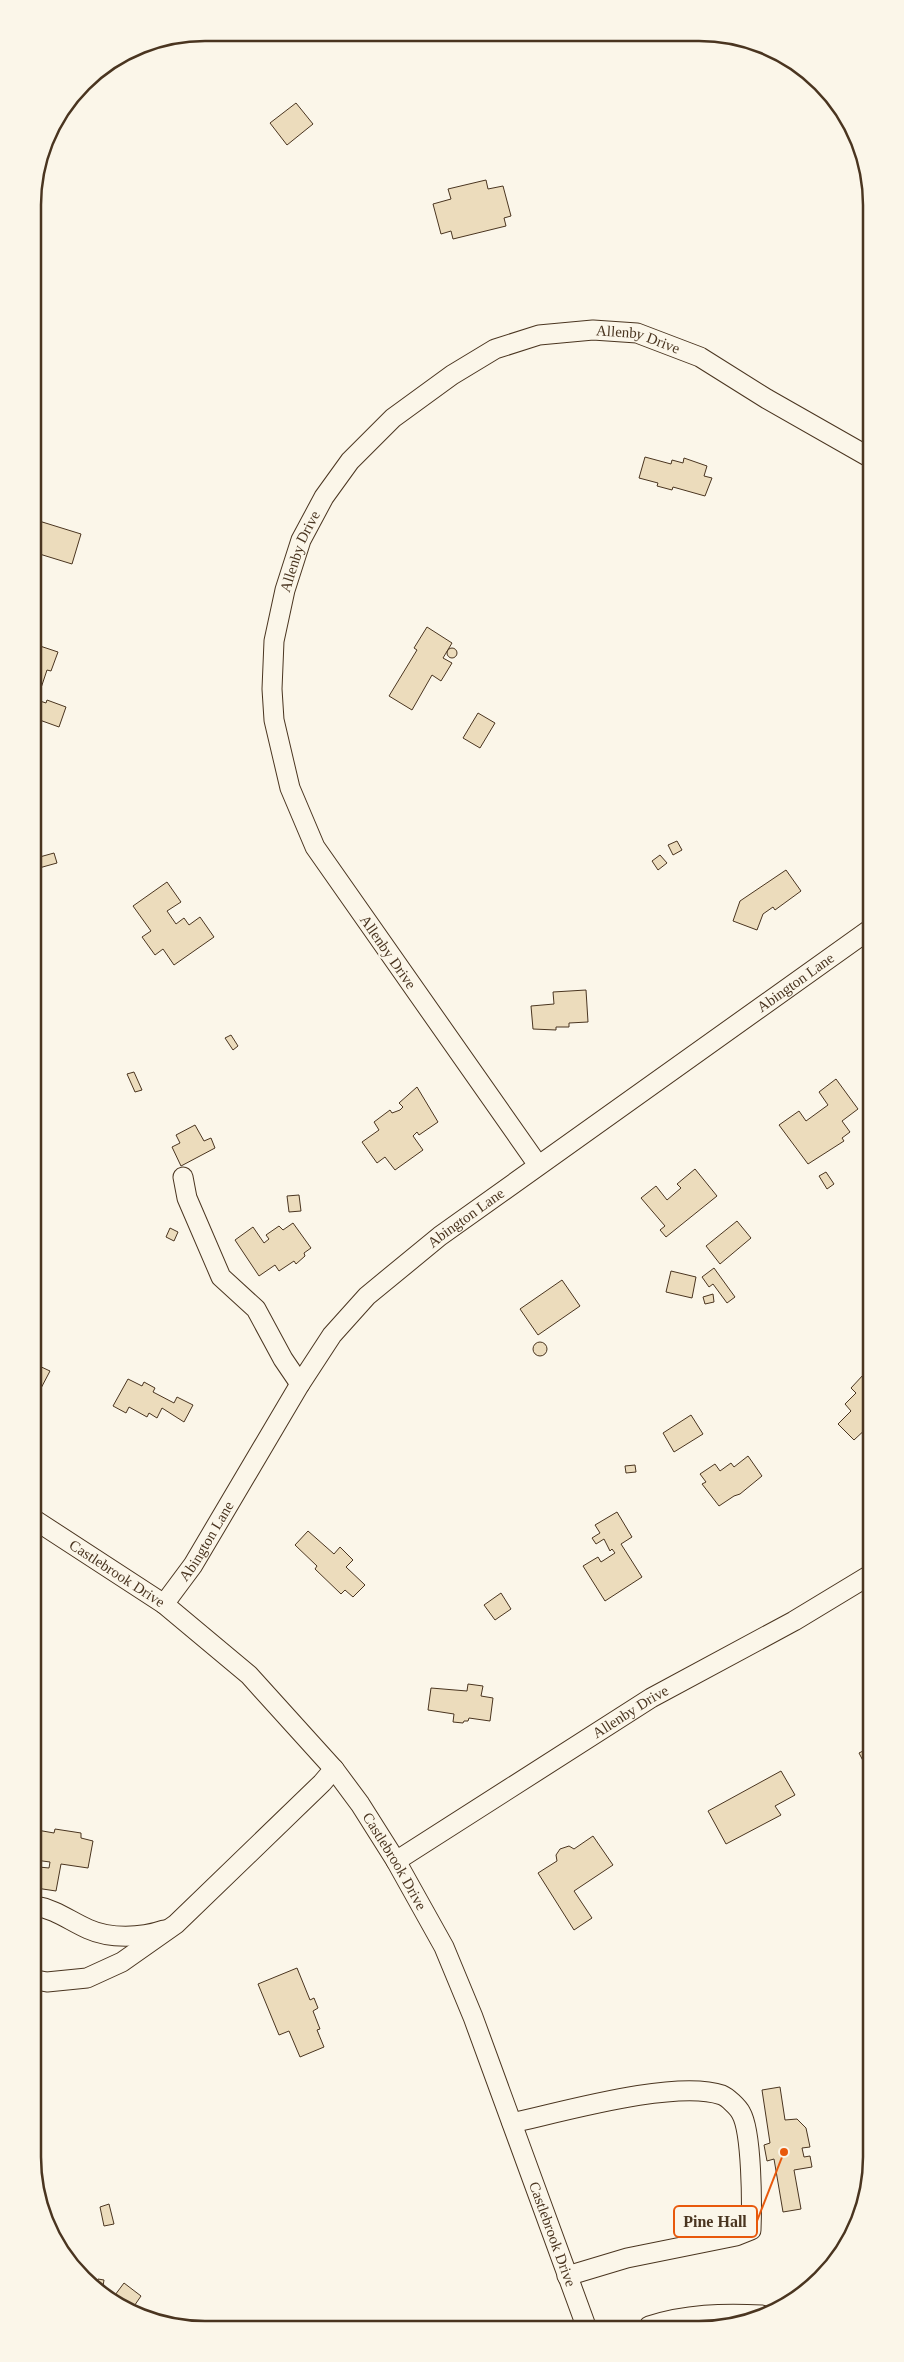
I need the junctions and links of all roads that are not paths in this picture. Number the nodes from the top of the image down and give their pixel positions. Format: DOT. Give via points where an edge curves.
graph roads {
  1 [pos="863,454"];
  2 [pos="863,935"];
  3 [pos="538,1165"];
  4 [pos="183,1176"];
  5 [pos="300,1384"];
  6 [pos="41,1524"];
  7 [pos="862,1580"];
  8 [pos="164,1604"];
  9 [pos="334,1769"];
  10 [pos="396,1861"];
  11 [pos="41,1908"];
  12 [pos="176,1924"];
  13 [pos="41,1981"];
  14 [pos="512,2123"];
  15 [pos="567,2276"];
  16 [pos="742,2315"];
  17 [pos="584,2321"];
  18 [pos="669,2321"];
  1 -- 3 [label="street, Allenby Drive" via="700,357 637,332 593,330 539,335 495,350 452,375 393,418 350,461 324,497 301,540 285,590 274,641 274,720 290,788 313,845"];
  2 -- 3 [label="street, Abington Lane"];
  3 -- 5 [label="street, Abington Lane" via="440,1236 367,1296 332,1335"];
  4 -- 5 [label="street" via="187,1198 221,1277 256,1309 283,1360"];
  5 -- 8 [label="street, Abington Lane" via="193,1565"];
  6 -- 8 [label="street, Castlebrook Drive"];
  7 -- 10 [label="street, Allenby Drive" via="794,1621 651,1698"];
  8 -- 9 [label="street, Castlebrook Drive" via="249,1675"];
  9 -- 10 [label="street, Castlebrook Drive"];
  9 -- 12 [label="street"];
  10 -- 14 [label="street, Castlebrook Drive" via="444,1947"];
  11 -- 12 [label="street" via="110,1936 161,1931"];
  12 -- 13 [label="street" via="122,1962 87,1978"];
  14 -- 15 [label="street, Castlebrook Drive"];
  14 -- 15 [label="street" via="637,2096 676,2091 724,2095 741,2112 748,2133 751,2230 736,2236 627,2258"];
  15 -- 17 [label="street, Castlebrook Drive"];
  16 -- 18 [label="street" via="689,2316"];
}
